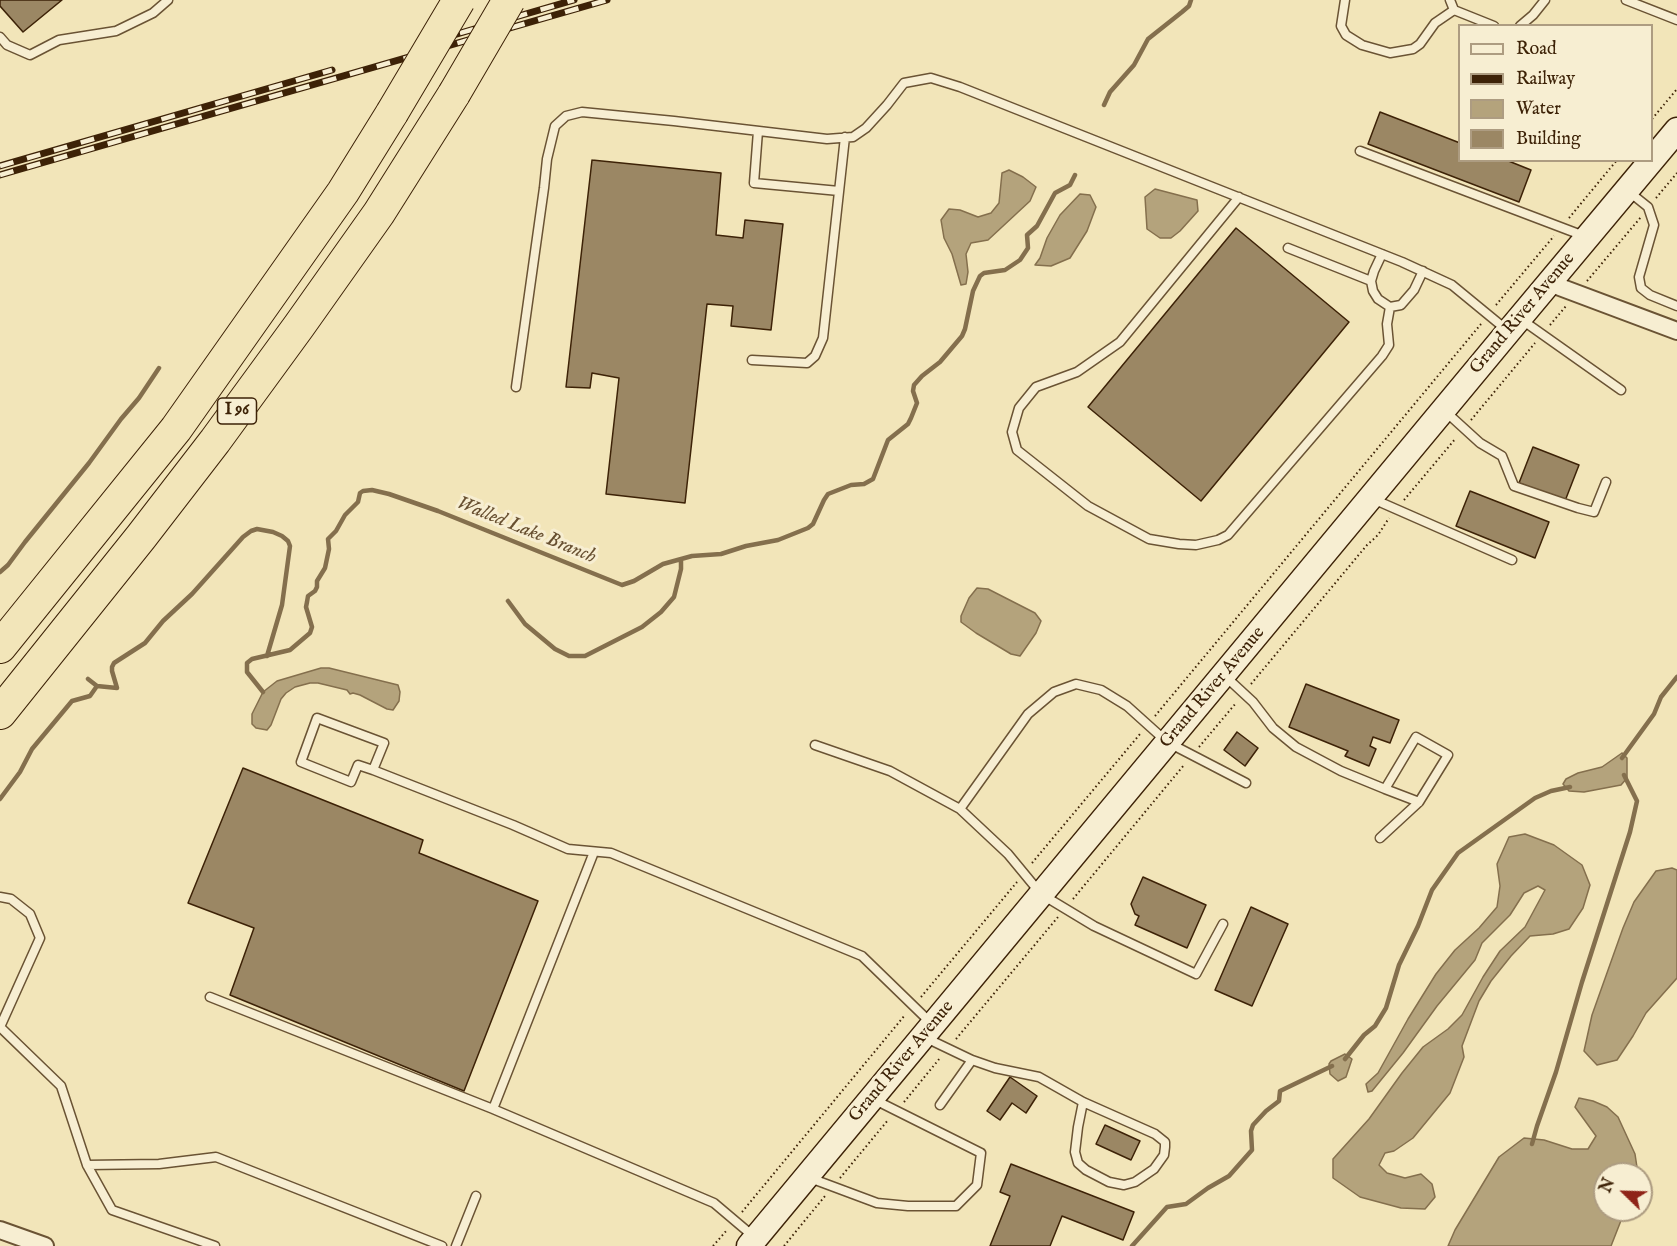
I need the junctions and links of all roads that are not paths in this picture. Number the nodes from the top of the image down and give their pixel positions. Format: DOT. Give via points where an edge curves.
graph roads {
  1 [pos="168,0"];
  2 [pos="459,0"];
  3 [pos="509,0"];
  4 [pos="1345,0"];
  5 [pos="1450,0"];
  6 [pos="1545,0"];
  7 [pos="1626,0"];
  8 [pos="1454,10"];
  9 [pos="1677,20"];
  10 [pos="1489,24"];
  11 [pos="1522,24"];
  12 [pos="0,37"];
  13 [pos="1677,130"];
  14 [pos="758,131"];
  15 [pos="845,137"];
  16 [pos="1360,151"];
  17 [pos="1653,159"];
  18 [pos="1650,162"];
  19 [pos="1627,190"];
  20 [pos="839,191"];
  21 [pos="1239,197"];
  22 [pos="1587,237"];
  23 [pos="1288,248"];
  24 [pos="1382,254"];
  25 [pos="1423,271"];
  26 [pos="1371,281"];
  27 [pos="1549,283"];
  28 [pos="1677,306"];
  29 [pos="1390,308"];
  30 [pos="1514,325"];
  31 [pos="1677,331"];
  32 [pos="752,360"];
  33 [pos="516,387"];
  34 [pos="1621,390"];
  35 [pos="1443,410"];
  36 [pos="1606,482"];
  37 [pos="1370,498"];
  38 [pos="1512,560"];
  39 [pos="0,647"];
  40 [pos="1223,674"];
  41 [pos="0,714"];
  42 [pos="1167,742"];
  43 [pos="815,746"];
  44 [pos="373,770"];
  45 [pos="1246,783"];
  46 [pos="1385,789"];
  47 [pos="1419,802"];
  48 [pos="960,809"];
  49 [pos="1380,838"];
  50 [pos="594,852"];
  51 [pos="1041,894"];
  52 [pos="0,897"];
  53 [pos="1223,924"];
  54 [pos="210,997"];
  55 [pos="0,1027"];
  56 [pos="928,1031"];
  57 [pos="972,1060"];
  58 [pos="872,1098"];
  59 [pos="1083,1102"];
  60 [pos="940,1105"];
  61 [pos="493,1109"];
  62 [pos="87,1165"];
  63 [pos="807,1177"];
  64 [pos="476,1196"];
  65 [pos="0,1230"];
  66 [pos="752,1242"];
  67 [pos="45,1246"];
  68 [pos="215,1246"];
  69 [pos="442,1246"];
  70 [pos="456,1246"];
  1 -- 12 [label="lane" via="153,13 116,31 59,40 30,55 7,45"];
  2 -- 39 [label="highway, I 96, bridge" via="343,192 176,429"];
  3 -- 41 [label="highway, I 96, bridge" via="379,213 215,441"];
  4 -- 8 [label="lane" via="1341,26 1346,35 1362,45 1390,53 1413,49 1435,23"];
  5 -- 8 [label="lane"];
  6 -- 11 [label="lane"];
  7 -- 9 [label="lane"];
  8 -- 10 [label="lane"];
  13 -- 17 [label="main road, Grand River Avenue"];
  14 -- 15 [label="lane" via="827,139"];
  14 -- 20 [label="lane" via="754,183"];
  14 -- 33 [label="lane" via="582,112 566,116 555,126 547,159"];
  15 -- 20 [label="lane"];
  15 -- 21 [label="lane" via="866,128 904,83 931,78"];
  16 -- 22 [label="lane"];
  18 -- 19 [label="main road, Grand River Avenue"];
  19 -- 22 [label="main road, Grand River Avenue"];
  19 -- 28 [label="lane" via="1648,207 1653,225 1639,276 1641,288"];
  20 -- 32 [label="lane" via="823,338 815,356 807,363"];
  21 -- 24 [label="lane"];
  21 -- 29 [label="lane" via="1120,342 1077,372 1036,387 1019,408 1012,432 1017,450 1088,506 1149,539 1196,545 1228,535 1382,356 1389,345"];
  22 -- 27 [label="main road, Grand River Avenue"];
  23 -- 26 [label="lane"];
  24 -- 25 [label="lane"];
  24 -- 26 [label="lane"];
  25 -- 29 [label="lane" via="1401,305"];
  25 -- 30 [label="lane" via="1452,285 1488,315"];
  26 -- 29 [label="lane" via="1377,299"];
  27 -- 30 [label="main road, Grand River Avenue"];
  27 -- 31 [label="street"];
  30 -- 34 [label="lane"];
  30 -- 35 [label="main road, Grand River Avenue"];
  35 -- 36 [label="lane" via="1480,443 1502,456 1514,486 1594,512"];
  35 -- 37 [label="main road, Grand River Avenue"];
  37 -- 38 [label="lane"];
  37 -- 40 [label="main road, Grand River Avenue"];
  40 -- 42 [label="main road, Grand River Avenue"];
  40 -- 46 [label="lane" via="1296,747"];
  42 -- 45 [label="lane"];
  42 -- 48 [label="lane" via="1127,706 1101,690 1076,684 1054,692 1028,714"];
  42 -- 51 [label="main road, Grand River Avenue"];
  43 -- 48 [label="lane" via="890,771"];
  44 -- 44 [label="lane" via="384,742 317,718 301,762 351,782 358,765"];
  44 -- 50 [label="lane" via="568,849"];
  46 -- 47 [label="lane"];
  46 -- 47 [label="lane" via="1416,737 1448,755"];
  47 -- 49 [label="lane"];
  48 -- 51 [label="lane" via="1008,854"];
  50 -- 56 [label="lane" via="611,853 862,956 914,1006"];
  50 -- 61 [label="lane"];
  51 -- 53 [label="lane" via="1094,927 1196,974"];
  51 -- 56 [label="main road, Grand River Avenue"];
  52 -- 55 [label="lane" via="10,899 30,914 40,938"];
  54 -- 61 [label="lane"];
  55 -- 62 [label="lane" via="61,1086"];
  56 -- 57 [label="lane" via="948,1049"];
  56 -- 58 [label="main road, Grand River Avenue"];
  57 -- 59 [label="lane" via="1040,1077"];
  57 -- 60 [label="lane"];
  58 -- 63 [label="main road, Grand River Avenue"];
  58 -- 63 [label="lane" via="981,1153 977,1185 957,1206 931,1207 878,1203"];
  59 -- 59 [label="lane" via="1161,1138 1164,1155 1154,1169 1124,1185 1109,1182 1078,1163 1075,1152"];
  61 -- 66 [label="lane" via="714,1203"];
  62 -- 68 [label="lane" via="112,1210"];
  62 -- 69 [label="lane" via="159,1164 216,1157"];
  63 -- 66 [label="main road, Grand River Avenue"];
  64 -- 70 [label="lane"];
  65 -- 67 [label="street"];
}
